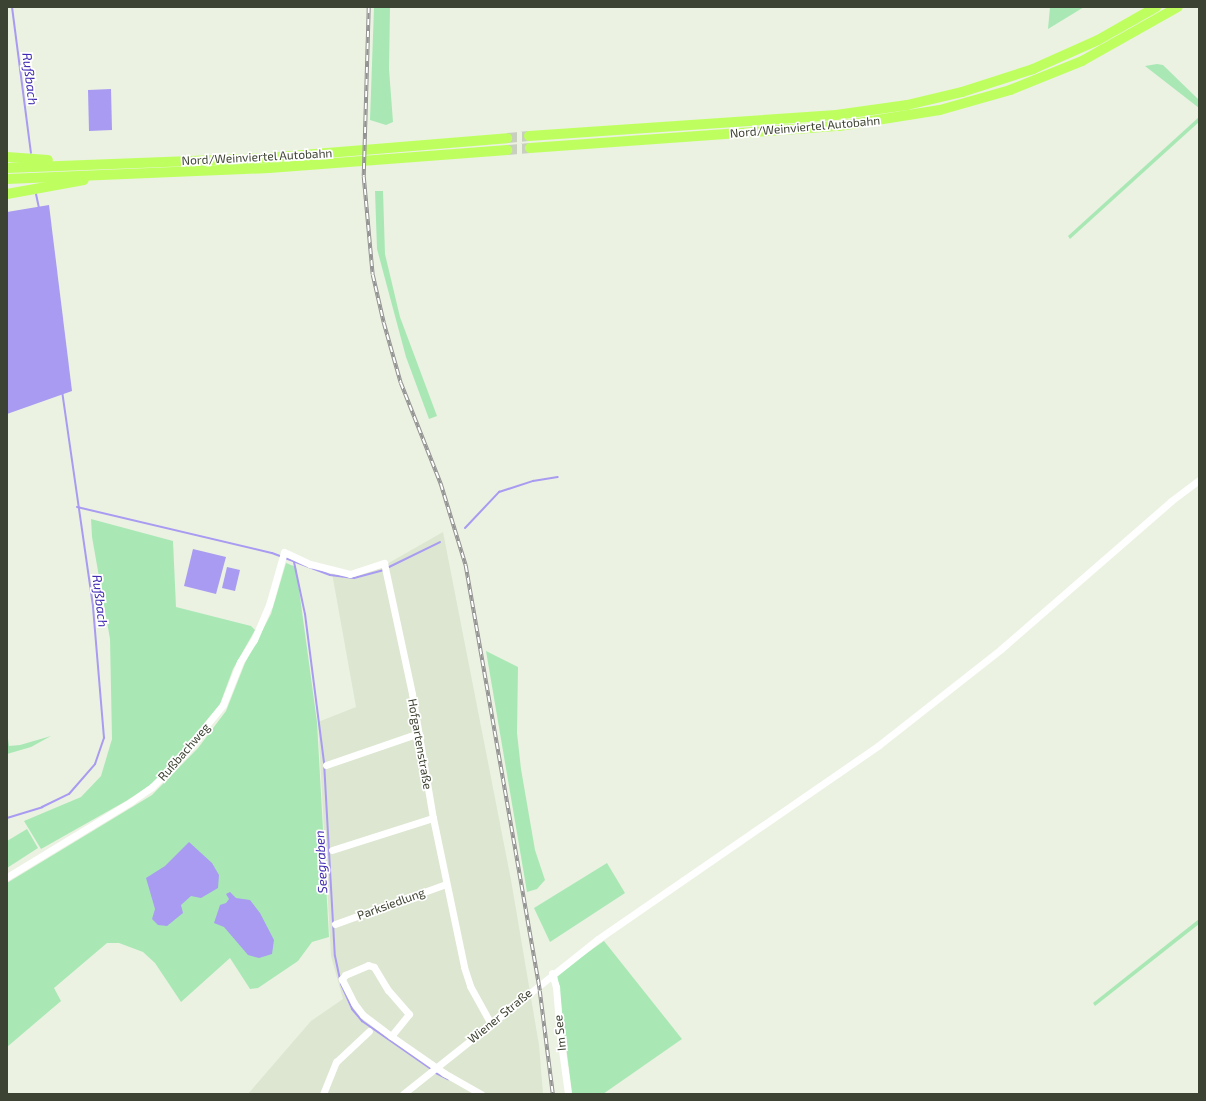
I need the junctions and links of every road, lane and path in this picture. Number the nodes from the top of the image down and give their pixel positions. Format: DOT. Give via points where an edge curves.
graph roads {
  1 [pos="1156,7"];
  2 [pos="1178,7"];
  3 [pos="529,136"];
  4 [pos="507,138"];
  5 [pos="530,148"];
  6 [pos="507,150"];
  7 [pos="7,157"];
  8 [pos="116,163"];
  9 [pos="7,168"];
  10 [pos="117,173"];
  11 [pos="7,178"];
  12 [pos="7,194"];
  13 [pos="1199,480"];
  14 [pos="283,557"];
  15 [pos="419,733"];
  16 [pos="326,765"];
  17 [pos="433,818"];
  18 [pos="332,850"];
  19 [pos="7,877"];
  20 [pos="446,884"];
  21 [pos="335,924"];
  22 [pos="552,973"];
  23 [pos="491,1024"];
  24 [pos="369,1031"];
  25 [pos="391,1036"];
  26 [pos="432,1069"];
  27 [pos="323,1094"];
  28 [pos="403,1094"];
  29 [pos="481,1094"];
  30 [pos="568,1094"];
  1 -- 3 [label="highway, Nord/Weinviertel Autobahn" via="1098,40 1033,69 979,87 907,105 836,115"];
  2 -- 5 [label="highway, Nord/Weinviertel Autobahn" via="1124,40 1075,64 1002,92 940,110 839,126"];
  4 -- 8 [label="highway, Nord/Weinviertel Autobahn" via="266,158"];
  6 -- 10 [label="highway, Nord/Weinviertel Autobahn" via="317,165"];
  7 -- 8 [label="highway"];
  8 -- 9 [label="highway, Nord/Weinviertel Autobahn"];
  10 -- 11 [label="highway, Nord/Weinviertel Autobahn"];
  10 -- 12 [label="highway"];
  13 -- 22 [label="street, Wiener Straße" via="1171,501 1001,648 879,745"];
  14 -- 15 [label="street, Hofgartenstraße" via="336,573 350,574 384,563"];
  14 -- 19 [label="street, Rußbachweg" via="264,618 240,662 223,705 163,778 137,797"];
  15 -- 16 [label="street"];
  15 -- 17 [label="street, Hofgartenstraße"];
  17 -- 18 [label="street"];
  17 -- 20 [label="street, Hofgartenstraße"];
  20 -- 21 [label="street, Parksiedlung"];
  20 -- 23 [label="street, Hofgartenstraße" via="470,986"];
  22 -- 23 [label="street, Wiener Straße"];
  22 -- 30 [label="street, Im See" via="556,987"];
  23 -- 26 [label="street, Wiener Straße"];
  24 -- 27 [label="street" via="336,1062"];
  25 -- 25 [label="street" via="363,1015 342,979 345,975 368,966 374,967 388,990 409,1014"];
  25 -- 26 [label="street"];
  26 -- 28 [label="street, Wiener Straße"];
  26 -- 29 [label="street"];
}
